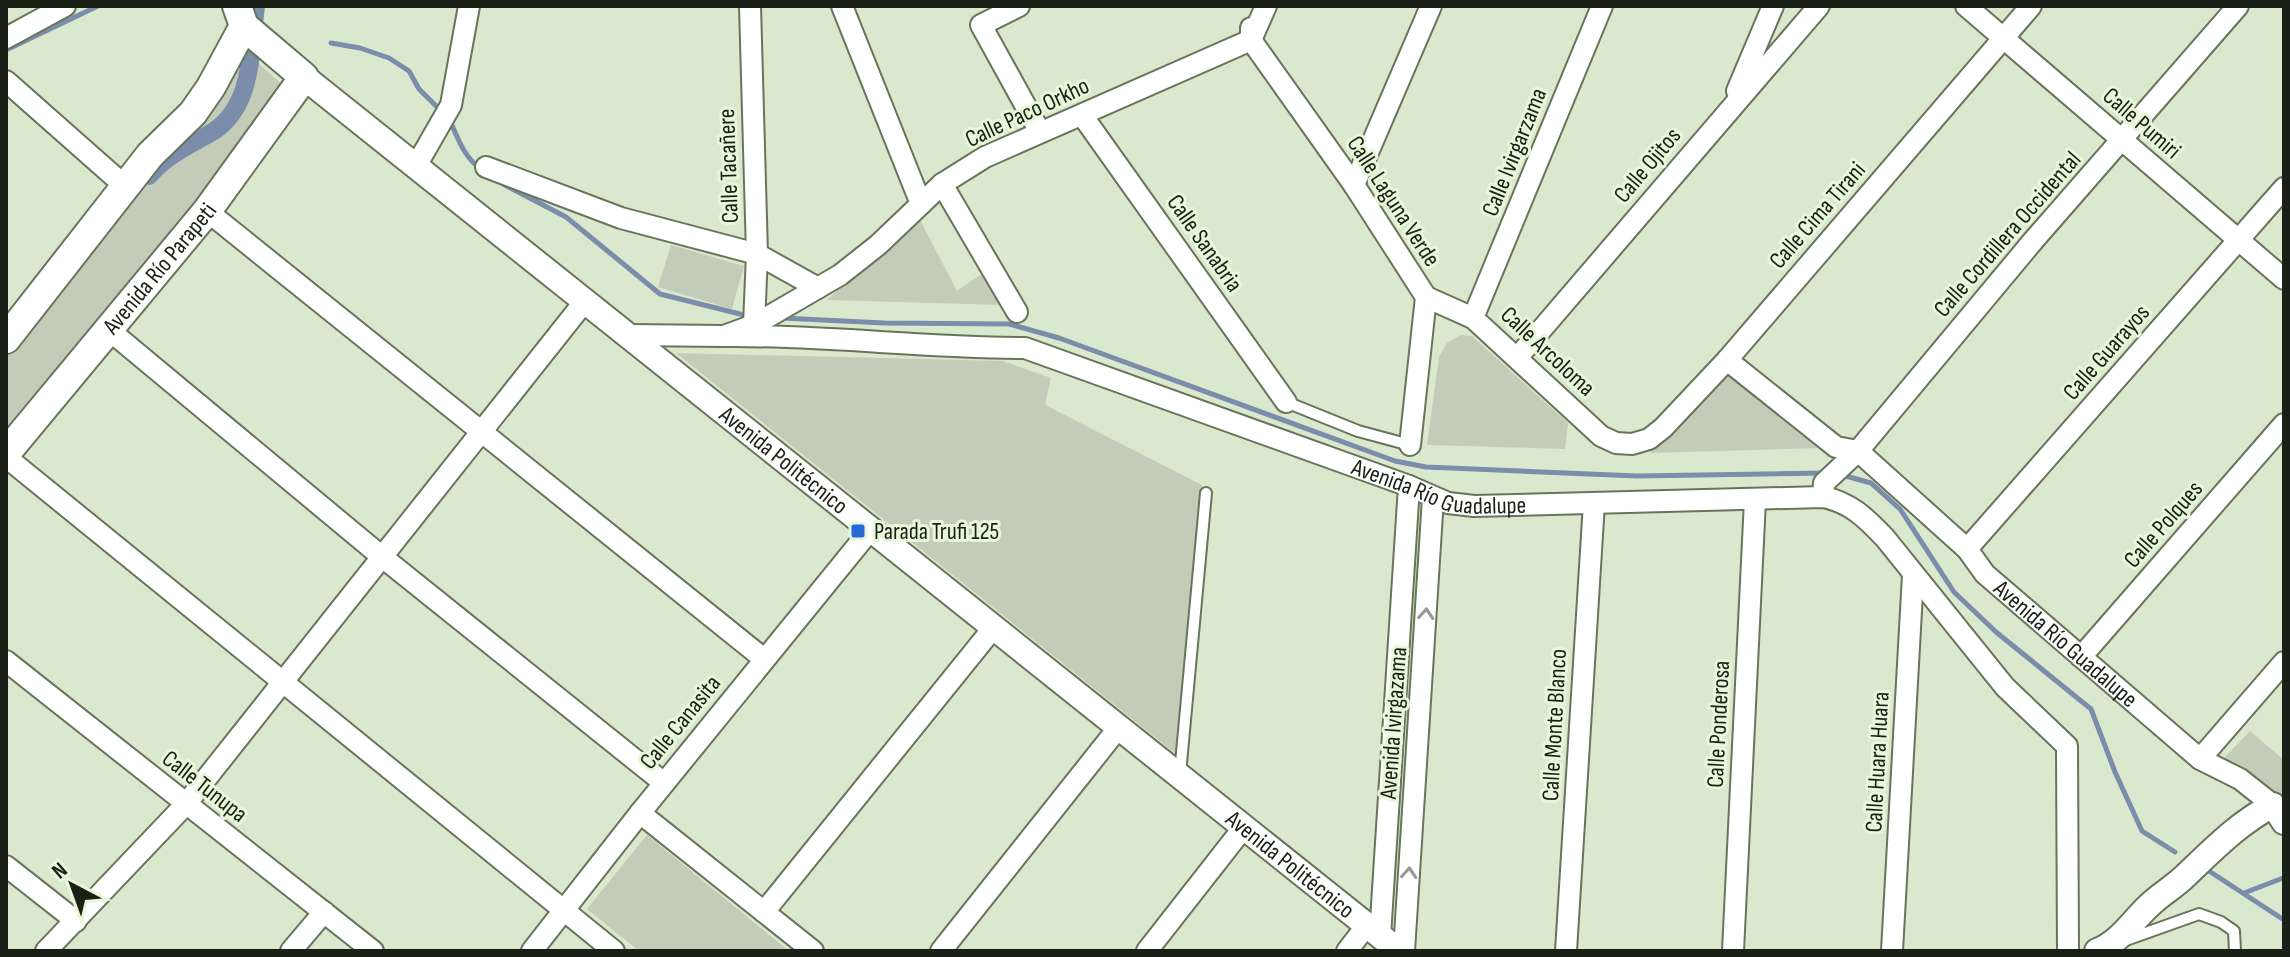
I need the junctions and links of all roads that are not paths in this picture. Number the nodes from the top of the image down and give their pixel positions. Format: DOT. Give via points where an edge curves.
graph roads {
  1 [pos="469,6"];
  2 [pos="750,6"];
  3 [pos="842,6"];
  4 [pos="1019,6"];
  5 [pos="1251,6"];
  6 [pos="1266,6"];
  7 [pos="1431,6"];
  8 [pos="1602,6"];
  9 [pos="1773,6"];
  10 [pos="1819,6"];
  11 [pos="1966,6"];
  12 [pos="2031,6"];
  13 [pos="2238,6"];
  14 [pos="57,8"];
  15 [pos="241,16"];
  16 [pos="6,38"];
  17 [pos="2003,38"];
  18 [pos="1251,40"];
  19 [pos="304,77"];
  20 [pos="6,81"];
  21 [pos="1731,106"];
  22 [pos="1082,115"];
  23 [pos="1040,132"];
  24 [pos="2122,140"];
  25 [pos="416,166"];
  26 [pos="486,167"];
  27 [pos="942,184"];
  28 [pos="1354,185"];
  29 [pos="126,187"];
  30 [pos="2284,188"];
  31 [pos="921,204"];
  32 [pos="207,211"];
  33 [pos="2239,241"];
  34 [pos="757,254"];
  35 [pos="2284,279"];
  36 [pos="818,288"];
  37 [pos="1426,297"];
  38 [pos="585,301"];
  39 [pos="1017,312"];
  40 [pos="1473,318"];
  41 [pos="754,325"];
  42 [pos="9,328"];
  43 [pos="109,330"];
  44 [pos="628,335"];
  45 [pos="724,336"];
  46 [pos="1517,358"];
  47 [pos="1727,360"];
  48 [pos="1286,402"];
  49 [pos="2284,424"];
  50 [pos="480,431"];
  51 [pos="1632,444"];
  52 [pos="1410,445"];
  53 [pos="1858,451"];
  54 [pos="6,455"];
  55 [pos="1409,486"];
  56 [pos="1823,490"];
  57 [pos="1206,493"];
  58 [pos="1433,498"];
  59 [pos="1755,500"];
  60 [pos="1594,503"];
  61 [pos="871,529"];
  62 [pos="1967,549"];
  63 [pos="381,556"];
  64 [pos="1913,575"];
  65 [pos="994,627"];
  66 [pos="2081,657"];
  67 [pos="764,659"];
  68 [pos="6,661"];
  69 [pos="2284,662"];
  70 [pos="283,682"];
  71 [pos="1119,727"];
  72 [pos="2200,759"];
  73 [pos="1180,776"];
  74 [pos="664,783"];
  75 [pos="186,804"];
  76 [pos="640,813"];
  77 [pos="2279,814"];
  78 [pos="1244,827"];
  79 [pos="6,866"];
  80 [pos="564,910"];
  81 [pos="324,912"];
  82 [pos="764,912"];
  83 [pos="76,921"];
  84 [pos="1388,941"];
  85 [pos="2103,949"];
  86 [pos="46,951"];
  87 [pos="291,951"];
  88 [pos="373,951"];
  89 [pos="532,951"];
  90 [pos="614,951"];
  91 [pos="813,951"];
  92 [pos="941,951"];
  93 [pos="1147,951"];
  94 [pos="1347,951"];
  95 [pos="1566,951"];
  96 [pos="1733,951"];
  97 [pos="1892,951"];
  98 [pos="2068,951"];
  99 [pos="2235,951"];
  1 -- 25 [label="street" via="451,105"];
  2 -- 34 [label="street, Calle Tacañere"];
  3 -- 31 [label="street"];
  4 -- 23 [label="street" via="981,25"];
  5 -- 18 [label="street"];
  6 -- 18 [label="street"];
  7 -- 28 [label="street"];
  8 -- 40 [label="street, Calle Ivirgarzama"];
  9 -- 21 [label="street"];
  10 -- 21 [label="street, Calle Ojitos"];
  11 -- 17 [label="street, Calle Pumiri"];
  12 -- 17 [label="street, Calle Cima Tirani"];
  13 -- 24 [label="street, Calle Cordillera Occidental"];
  14 -- 16 [label="street"];
  15 -- 19 [label="main road, Avenida Politécnico"];
  15 -- 29 [label="main road" via="211,87"];
  17 -- 24 [label="street, Calle Pumiri"];
  17 -- 47 [label="street, Calle Cima Tirani"];
  18 -- 22 [label="street, Calle Paco Orkho"];
  18 -- 28 [label="street, Calle Laguna Verde"];
  19 -- 25 [label="street, Avenida Politécnico"];
  19 -- 32 [label="main road, Avenida Río Parapeti"];
  20 -- 29 [label="street"];
  21 -- 46 [label="street, Calle Ojitos"];
  22 -- 23 [label="street, Calle Paco Orkho"];
  22 -- 48 [label="street, Calle Sanabria"];
  23 -- 27 [label="street, Calle Paco Orkho"];
  24 -- 33 [label="street, Calle Pumiri"];
  24 -- 53 [label="street, Calle Cordillera Occidental"];
  25 -- 38 [label="street, Avenida Politécnico"];
  26 -- 34 [label="street" via="621,218"];
  27 -- 31 [label="street, Calle Paco Orkho"];
  27 -- 39 [label="street"];
  28 -- 37 [label="street, Calle Laguna Verde"];
  29 -- 42 [label="main road"];
  30 -- 33 [label="street, Calle Guarayos"];
  31 -- 36 [label="street, Calle Paco Orkho" via="878,245"];
  32 -- 43 [label="main road, Avenida Río Parapeti"];
  32 -- 50 [label="street"];
  33 -- 35 [label="street, Calle Pumiri"];
  33 -- 62 [label="street, Calle Guarayos"];
  34 -- 36 [label="street"];
  34 -- 41 [label="street, Calle Tacañere"];
  36 -- 41 [label="street, Calle Paco Orkho"];
  37 -- 40 [label="street, Calle Arcoloma"];
  37 -- 52 [label="street, Calle Laguna Verde"];
  38 -- 44 [label="street, Avenida Politécnico"];
  38 -- 50 [label="street"];
  40 -- 46 [label="street, Calle Arcoloma"];
  41 -- 45 [label="street, Calle Paco Orkho"];
  43 -- 54 [label="main road, Avenida Río Parapeti"];
  43 -- 63 [label="street"];
  44 -- 45 [label="street, Avenida Río Guadalupe"];
  44 -- 61 [label="street, Avenida Politécnico"];
  45 -- 55 [label="street, Avenida Río Guadalupe" via="1025,348"];
  46 -- 51 [label="street, Calle Arcoloma" via="1601,436"];
  47 -- 51 [label="street, Calle Cima Tirani" via="1663,428"];
  47 -- 53 [label="street" via="1836,447"];
  48 -- 52 [label="lane, Avenida Río Guadalupe"];
  49 -- 66 [label="street, Calle Polques"];
  50 -- 63 [label="street"];
  50 -- 67 [label="street"];
  53 -- 56 [label="street, Calle Cordillera Occidental"];
  53 -- 62 [label="street, Avenida Río Guadalupe"];
  54 -- 70 [label="street"];
  55 -- 58 [label="street, Avenida Río Guadalupe"];
  55 -- 84 [label="street, Avenida Ivirgazama"];
  56 -- 59 [label="street, Avenida Río Guadalupe"];
  56 -- 64 [label="street, Avenida Río Guadalupe" via="1867,519"];
  57 -- 73 [label="lane"];
  58 -- 60 [label="street, Avenida Río Guadalupe" via="1474,506"];
  84 -- 58 [label="street, Avenida Ivirgazama, one-way"];
  59 -- 60 [label="street, Avenida Río Guadalupe"];
  59 -- 96 [label="street, Calle Ponderosa"];
  60 -- 95 [label="street, Calle Monte Blanco"];
  61 -- 65 [label="street, Avenida Politécnico"];
  61 -- 67 [label="street, Calle Canasita"];
  62 -- 66 [label="street, Avenida Río Guadalupe" via="1985,574"];
  63 -- 70 [label="street"];
  63 -- 74 [label="street"];
  64 -- 97 [label="street, Calle Huara Huara"];
  64 -- 98 [label="street, Avenida Río Guadalupe" via="2005,687 2067,746"];
  65 -- 71 [label="street, Avenida Politécnico"];
  65 -- 82 [label="street"];
  66 -- 72 [label="street, Avenida Río Guadalupe"];
  67 -- 74 [label="street, Calle Canasita"];
  68 -- 75 [label="street, Calle Tunupa"];
  69 -- 72 [label="street"];
  70 -- 75 [label="street"];
  70 -- 80 [label="street"];
  71 -- 73 [label="street, Avenida Politécnico"];
  71 -- 92 [label="street"];
  72 -- 77 [label="street, Avenida Río Guadalupe" via="2240,779"];
  73 -- 78 [label="street, Avenida Politécnico"];
  74 -- 76 [label="street, Calle Canasita"];
  75 -- 81 [label="street, Calle Tunupa"];
  75 -- 83 [label="street"];
  76 -- 80 [label="street, Calle Canasita"];
  76 -- 82 [label="street"];
  77 -- 85 [label="street" via="2251,817 2228,834"];
  78 -- 84 [label="street, Avenida Politécnico"];
  78 -- 93 [label="street"];
  79 -- 83 [label="street"];
  80 -- 89 [label="street, Calle Canasita"];
  80 -- 90 [label="street"];
  81 -- 87 [label="street"];
  81 -- 88 [label="street, Calle Tunupa"];
  82 -- 91 [label="street"];
  83 -- 86 [label="street"];
  84 -- 94 [label="street"];
  85 -- 99 [label="lane" via="2199,914 2234,931"];
}
